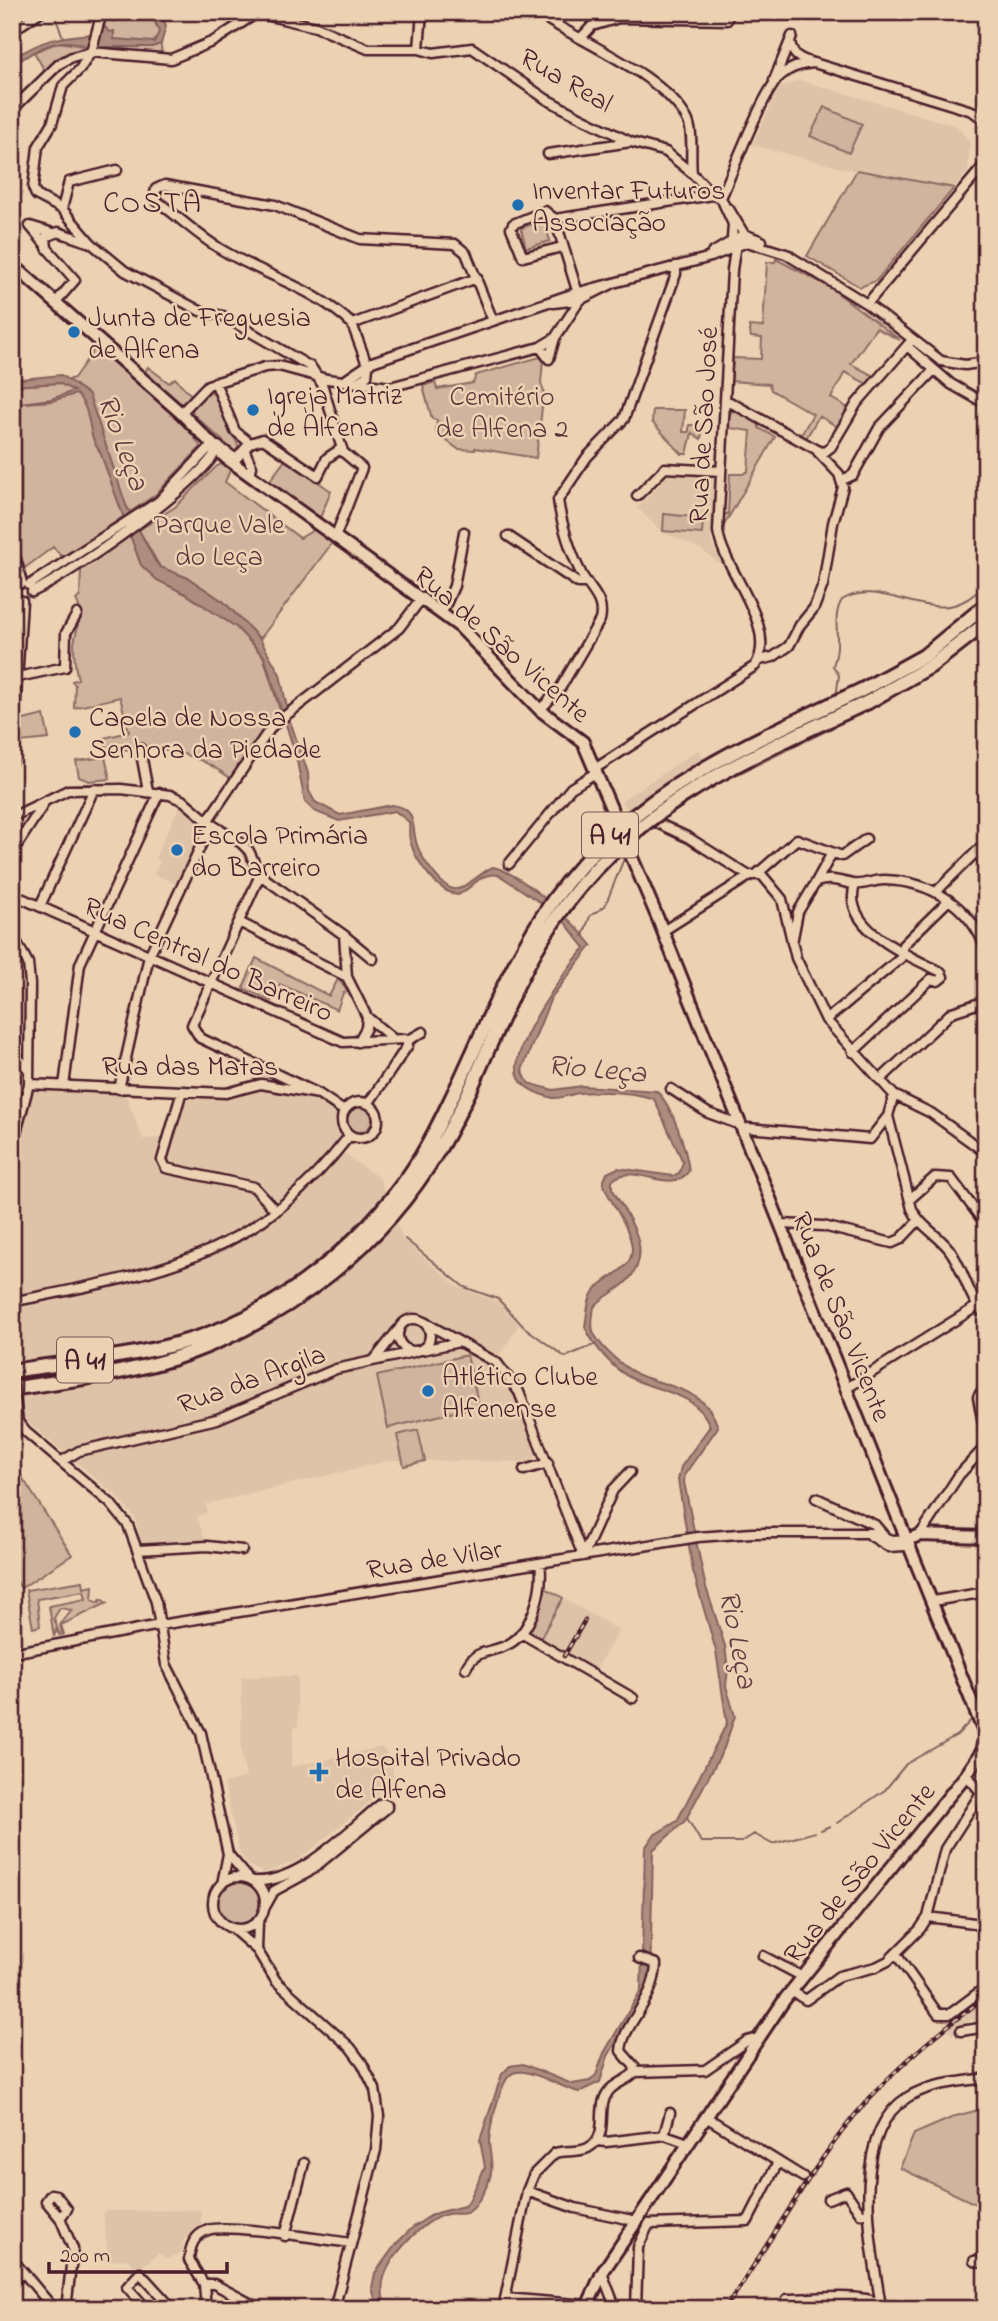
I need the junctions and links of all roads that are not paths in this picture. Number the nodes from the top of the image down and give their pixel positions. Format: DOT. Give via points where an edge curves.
graph roads {
  1 [pos="40,12"];
  2 [pos="102,12"];
  3 [pos="422,12"];
  4 [pos="536,12"];
  5 [pos="728,12"];
  6 [pos="619,15"];
  7 [pos="12,31"];
  8 [pos="581,38"];
  9 [pos="419,49"];
  10 [pos="91,50"];
  11 [pos="814,63"];
  12 [pos="772,86"];
  13 [pos="12,110"];
  14 [pos="986,121"];
  15 [pos="631,142"];
  16 [pos="548,154"];
  17 [pos="986,163"];
  18 [pos="117,170"];
  19 [pos="692,173"];
  20 [pos="720,200"];
  21 [pos="62,209"];
  22 [pos="555,219"];
  23 [pos="53,233"];
  24 [pos="745,234"];
  25 [pos="91,243"];
  26 [pos="45,244"];
  27 [pos="562,247"];
  28 [pos="728,249"];
  29 [pos="12,264"];
  30 [pos="676,266"];
  31 [pos="477,278"];
  32 [pos="578,296"];
  33 [pos="56,302"];
  34 [pos="557,302"];
  35 [pos="867,304"];
  36 [pos="568,317"];
  37 [pos="493,321"];
  38 [pos="352,324"];
  39 [pos="555,338"];
  40 [pos="909,343"];
  41 [pos="540,347"];
  42 [pos="986,362"];
  43 [pos="934,370"];
  44 [pos="362,374"];
  45 [pos="318,377"];
  46 [pos="215,382"];
  47 [pos="726,400"];
  48 [pos="986,404"];
  49 [pos="181,413"];
  50 [pos="250,443"];
  51 [pos="342,448"];
  52 [pos="818,452"];
  53 [pos="228,454"];
  54 [pos="194,463"];
  55 [pos="203,470"];
  56 [pos="721,471"];
  57 [pos="842,480"];
  58 [pos="637,496"];
  59 [pos="147,513"];
  60 [pos="464,532"];
  61 [pos="336,535"];
  62 [pos="508,536"];
  63 [pos="12,544"];
  64 [pos="587,583"];
  65 [pos="28,587"];
  66 [pos="13,588"];
  67 [pos="422,598"];
  68 [pos="22,601"];
  69 [pos="986,605"];
  70 [pos="442,613"];
  71 [pos="78,614"];
  72 [pos="986,623"];
  73 [pos="760,660"];
  74 [pos="18,677"];
  75 [pos="540,709"];
  76 [pos="140,748"];
  77 [pos="12,761"];
  78 [pos="596,770"];
  79 [pos="94,789"];
  80 [pos="148,792"];
  81 [pos="159,793"];
  82 [pos="43,804"];
  83 [pos="12,817"];
  84 [pos="209,822"];
  85 [pos="655,822"];
  86 [pos="866,839"];
  87 [pos="986,842"];
  88 [pos="976,852"];
  89 [pos="12,853"];
  90 [pos="830,857"];
  91 [pos="986,863"];
  92 [pos="509,864"];
  93 [pos="260,875"];
  94 [pos="754,875"];
  95 [pos="836,878"];
  96 [pos="816,882"];
  97 [pos="855,885"];
  98 [pos="938,890"];
  99 [pos="12,894"];
  100 [pos="949,900"];
  101 [pos="40,906"];
  102 [pos="239,922"];
  103 [pos="663,931"];
  104 [pos="94,932"];
  105 [pos="12,934"];
  106 [pos="344,935"];
  107 [pos="792,943"];
  108 [pos="986,949"];
  109 [pos="902,951"];
  110 [pos="149,956"];
  111 [pos="373,959"];
  112 [pos="347,977"];
  113 [pos="210,984"];
  114 [pos="986,1001"];
  115 [pos="367,1017"];
  116 [pos="826,1020"];
  117 [pos="423,1032"];
  118 [pos="392,1038"];
  119 [pos="407,1041"];
  120 [pos="358,1042"];
  121 [pos="12,1051"];
  122 [pos="853,1052"];
  123 [pos="261,1065"];
  124 [pos="29,1070"];
  125 [pos="880,1080"];
  126 [pos="29,1084"];
  127 [pos="261,1084"];
  128 [pos="465,1085"];
  129 [pos="64,1086"];
  130 [pos="119,1089"];
  131 [pos="671,1089"];
  132 [pos="182,1091"];
  133 [pos="319,1094"];
  134 [pos="894,1095"];
  135 [pos="12,1103"];
  136 [pos="24,1104"];
  137 [pos="368,1104"];
  138 [pos="345,1111"];
  139 [pos="888,1116"];
  140 [pos="741,1126"];
  141 [pos="350,1135"];
  142 [pos="12,1148"];
  143 [pos="986,1153"];
  144 [pos="910,1199"];
  145 [pos="276,1211"];
  146 [pos="918,1221"];
  147 [pos="781,1224"];
  148 [pos="986,1225"];
  149 [pos="12,1302"];
  150 [pos="976,1307"];
  151 [pos="986,1317"];
  152 [pos="424,1322"];
  153 [pos="401,1326"];
  154 [pos="459,1342"];
  155 [pos="417,1351"];
  156 [pos="375,1359"];
  157 [pos="12,1371"];
  158 [pos="12,1378"];
  159 [pos="986,1384"];
  160 [pos="847,1388"];
  161 [pos="12,1389"];
  162 [pos="15,1423"];
  163 [pos="986,1443"];
  164 [pos="62,1461"];
  165 [pos="548,1464"];
  166 [pos="524,1470"];
  167 [pos="630,1472"];
  168 [pos="816,1498"];
  169 [pos="865,1534"];
  170 [pos="914,1537"];
  171 [pos="986,1537"];
  172 [pos="886,1538"];
  173 [pos="138,1550"];
  174 [pos="242,1550"];
  175 [pos="583,1556"];
  176 [pos="540,1563"];
  177 [pos="986,1592"];
  178 [pos="933,1601"];
  179 [pos="160,1625"];
  180 [pos="521,1633"];
  181 [pos="12,1653"];
  182 [pos="466,1668"];
  183 [pos="633,1698"];
  184 [pos="986,1734"];
  185 [pos="966,1775"];
  186 [pos="984,1796"];
  187 [pos="350,1828"];
  188 [pos="333,1853"];
  189 [pos="228,1854"];
  190 [pos="251,1880"];
  191 [pos="222,1884"];
  192 [pos="265,1908"];
  193 [pos="928,1917"];
  194 [pos="258,1921"];
  195 [pos="233,1929"];
  196 [pos="986,1930"];
  197 [pos="257,1950"];
  198 [pos="896,1954"];
  199 [pos="763,1956"];
  200 [pos="639,1958"];
  201 [pos="803,1977"];
  202 [pos="986,1987"];
  203 [pos="791,1991"];
  204 [pos="986,2027"];
  205 [pos="961,2031"];
  206 [pos="758,2038"];
  207 [pos="635,2072"];
  208 [pos="986,2078"];
  209 [pos="670,2113"];
  210 [pos="706,2117"];
  211 [pos="664,2135"];
  212 [pos="597,2141"];
  213 [pos="688,2143"];
  214 [pos="778,2162"];
  215 [pos="304,2163"];
  216 [pos="803,2177"];
  217 [pos="527,2191"];
  218 [pos="828,2199"];
  219 [pos="867,2213"];
  220 [pos="60,2218"];
  221 [pos="642,2221"];
  222 [pos="285,2236"];
  223 [pos="351,2243"];
  224 [pos="12,2259"];
  225 [pos="974,2261"];
  226 [pos="986,2264"];
  227 [pos="24,2273"];
  228 [pos="602,2273"];
  229 [pos="12,2282"];
  230 [pos="204,2284"];
  231 [pos="505,2298"];
  232 [pos="880,2300"];
  233 [pos="587,2307"];
  234 [pos="54,2309"];
  235 [pos="66,2309"];
  236 [pos="147,2309"];
  237 [pos="173,2309"];
  238 [pos="206,2309"];
  239 [pos="261,2309"];
  240 [pos="334,2309"];
  241 [pos="503,2309"];
  242 [pos="616,2309"];
  243 [pos="636,2309"];
  244 [pos="784,2309"];
  245 [pos="891,2309"];
  1 -- 7 [label="street"];
  2 -- 10 [label="street"];
  3 -- 9 [label="street"];
  4 -- 8 [label="street" via="563,32"];
  5 -- 6 [label="street" via="727,19"];
  6 -- 8 [label="street" via="592,26"];
  8 -- 19 [label="street" via="642,76 678,108 688,121"];
  9 -- 10 [label="street, Rua Real" via="368,49 316,27 257,13 214,41 171,59"];
  9 -- 15 [label="street, Rua Real" via="433,53 472,48 546,99"];
  10 -- 13 [label="street" via="59,64"];
  10 -- 21 [label="street" via="60,92 55,115 38,147 33,188"];
  11 -- 12 [label="street" via="793,67"];
  11 -- 12 [label="street" via="797,57 791,38"];
  11 -- 14 [label="street" via="972,111"];
  12 -- 20 [label="street"];
  15 -- 16 [label="street"];
  15 -- 19 [label="street, Rua Real" via="666,152"];
  17 -- 35 [label="street"];
  18 -- 21 [label="street" via="66,184"];
  19 -- 20 [label="street, Rua Real"];
  20 -- 22 [label="street"];
  20 -- 24 [label="street, Rua Real"];
  21 -- 25 [label="street"];
  22 -- 27 [label="street"];
  22 -- 27 [label="street" via="545,211 517,220 511,228 523,257"];
  23 -- 25 [label="street"];
  23 -- 26 [label="street"];
  23 -- 26 [label="street" via="30,226"];
  24 -- 28 [label="street"];
  24 -- 28 [label="street"];
  24 -- 35 [label="street"];
  25 -- 45 [label="street" via="125,271 200,311 233,322 300,359"];
  26 -- 33 [label="street" via="75,280"];
  27 -- 32 [label="street"];
  28 -- 30 [label="street"];
  28 -- 47 [label="street, Rua de São José" via="733,270"];
  29 -- 33 [label="main road, Rua de São Vicente"];
  30 -- 32 [label="street"];
  30 -- 64 [label="street" via="624,419 587,457 558,500"];
  31 -- 37 [label="street"];
  31 -- 38 [label="street"];
  31 -- 38 [label="street" via="466,253 455,244 360,239 275,205 165,185 156,189 154,198 198,234 331,307"];
  32 -- 34 [label="street"];
  32 -- 36 [label="street"];
  33 -- 49 [label="main road, Rua de São Vicente"];
  34 -- 36 [label="street"];
  34 -- 37 [label="street"];
  35 -- 40 [label="street"];
  36 -- 39 [label="street"];
  37 -- 44 [label="street"];
  38 -- 44 [label="street" via="362,352"];
  39 -- 41 [label="street"];
  39 -- 41 [label="street" via="550,359"];
  40 -- 42 [label="street" via="942,361"];
  40 -- 43 [label="street"];
  40 -- 52 [label="street" via="857,403 831,447"];
  41 -- 44 [label="street" via="404,386"];
  43 -- 48 [label="street"];
  43 -- 57 [label="street" via="879,428 853,475"];
  44 -- 45 [label="street" via="342,381"];
  45 -- 46 [label="street" via="279,366"];
  45 -- 51 [label="street"];
  46 -- 49 [label="street"];
  46 -- 50 [label="street" via="235,431"];
  47 -- 52 [label="street"];
  47 -- 56 [label="street, Rua de São José"];
  49 -- 53 [label="main road, Rua de São Vicente"];
  50 -- 51 [label="street" via="263,439 318,476 327,458"];
  50 -- 53 [label="street"];
  51 -- 61 [label="street" via="362,468"];
  52 -- 57 [label="street"];
  53 -- 54 [label="street" via="203,454"];
  53 -- 55 [label="street"];
  53 -- 61 [label="main road, Rua de São Vicente"];
  54 -- 55 [label="street" via="201,463"];
  54 -- 59 [label="street"];
  55 -- 59 [label="street" via="178,494"];
  56 -- 58 [label="street" via="665,468"];
  56 -- 73 [label="street, Rua de São José" via="719,537 752,606"];
  57 -- 73 [label="street" via="818,599 789,646"];
  59 -- 65 [label="street"];
  60 -- 70 [label="street" via="454,586"];
  61 -- 67 [label="main road, Rua de São Vicente"];
  62 -- 64 [label="street" via="578,583"];
  63 -- 65 [label="street"];
  64 -- 75 [label="street" via="598,599 600,620 561,687"];
  65 -- 66 [label="street"];
  65 -- 68 [label="street" via="29,599"];
  66 -- 68 [label="street" via="16,599"];
  67 -- 70 [label="main road, Rua de São Vicente"];
  67 -- 84 [label="street" via="400,628 279,719"];
  68 -- 74 [label="street"];
  69 -- 128 [label="highway, A 41, bridge" via="924,656 689,775 603,842 542,916 511,971"];
  70 -- 75 [label="main road, Rua de São Vicente"];
  71 -- 74 [label="street" via="66,633 65,666"];
  72 -- 128 [label="highway, A 41, bridge" via="931,666 696,786 650,817 611,852 552,923"];
  73 -- 78 [label="street"];
  74 -- 77 [label="street"];
  75 -- 78 [label="main road, Rua de São Vicente" via="578,736"];
  76 -- 80 [label="street"];
  78 -- 92 [label="street" via="571,788"];
  78 -- 103 [label="main road, Rua de São Vicente"];
  79 -- 80 [label="street"];
  79 -- 82 [label="street" via="61,792"];
  79 -- 101 [label="street"];
  80 -- 81 [label="street"];
  81 -- 84 [label="street" via="181,799"];
  81 -- 104 [label="street"];
  82 -- 83 [label="street"];
  82 -- 89 [label="street"];
  84 -- 93 [label="street" via="249,851"];
  84 -- 110 [label="street"];
  85 -- 94 [label="street"];
  86 -- 90 [label="street" via="842,856"];
  87 -- 88 [label="street"];
  88 -- 91 [label="street"];
  88 -- 98 [label="street"];
  90 -- 94 [label="street" via="797,839"];
  90 -- 95 [label="street"];
  90 -- 96 [label="street"];
  93 -- 102 [label="street"];
  93 -- 106 [label="street"];
  94 -- 103 [label="street"];
  94 -- 107 [label="street" via="766,878 782,899"];
  95 -- 96 [label="street"];
  95 -- 97 [label="street"];
  96 -- 107 [label="street" via="798,912"];
  97 -- 98 [label="street" via="886,880"];
  97 -- 109 [label="street" via="852,900 858,918"];
  98 -- 100 [label="street"];
  99 -- 101 [label="street, Rua Central do Barreiro"];
  100 -- 108 [label="street" via="975,926"];
  100 -- 109 [label="street"];
  101 -- 104 [label="street, Rua Central do Barreiro"];
  102 -- 112 [label="street"];
  102 -- 113 [label="street"];
  103 -- 140 [label="main road, Rua de São Vicente"];
  104 -- 110 [label="street, Rua Central do Barreiro"];
  104 -- 129 [label="street" via="80,964"];
  105 -- 124 [label="street" via="24,950 30,976"];
  106 -- 111 [label="street"];
  106 -- 112 [label="street"];
  107 -- 116 [label="street"];
  109 -- 116 [label="street" via="901,958"];
  109 -- 122 [label="street" via="943,977 931,979"];
  110 -- 113 [label="street, Rua Central do Barreiro"];
  110 -- 130 [label="street"];
  112 -- 115 [label="street"];
  113 -- 120 [label="street, Rua Central do Barreiro" via="327,1037"];
  113 -- 123 [label="street" via="193,1032"];
  114 -- 125 [label="street" via="952,1013"];
  115 -- 118 [label="street"];
  115 -- 120 [label="street"];
  116 -- 122 [label="street"];
  117 -- 119 [label="street"];
  118 -- 119 [label="street"];
  118 -- 120 [label="street, Rua Central do Barreiro"];
  119 -- 137 [label="street"];
  121 -- 124 [label="street"];
  122 -- 125 [label="street"];
  123 -- 127 [label="street" via="265,1076"];
  123 -- 133 [label="street"];
  124 -- 126 [label="street"];
  125 -- 134 [label="street"];
  126 -- 129 [label="street, Rua das Matas"];
  126 -- 136 [label="street"];
  127 -- 132 [label="street, Rua das Matas" via="226,1093"];
  127 -- 133 [label="street, Rua das Matas"];
  128 -- 157 [label="highway, A 41" via="403,1184 368,1225 285,1294 240,1320 184,1343"];
  128 -- 161 [label="highway, A 41" via="440,1149 383,1226 292,1303 188,1354 131,1369"];
  129 -- 130 [label="street, Rua das Matas"];
  130 -- 132 [label="street, Rua das Matas"];
  131 -- 140 [label="street" via="708,1113"];
  132 -- 145 [label="street" via="162,1160 166,1168 254,1187"];
  133 -- 138 [label="street, Rua das Matas"];
  134 -- 139 [label="street"];
  134 -- 143 [label="street" via="931,1113"];
  135 -- 136 [label="street"];
  136 -- 142 [label="street"];
  137 -- 138 [label="street" via="356,1103"];
  137 -- 141 [label="street" via="376,1112 376,1128 366,1137"];
  138 -- 141 [label="street" via="342,1122"];
  139 -- 140 [label="street" via="870,1139"];
  139 -- 144 [label="street"];
  140 -- 147 [label="main road, Rua de São Vicente"];
  141 -- 145 [label="street" via="316,1176"];
  144 -- 146 [label="street"];
  144 -- 148 [label="street" via="935,1177 951,1178"];
  145 -- 149 [label="street" via="226,1244 170,1267"];
  146 -- 147 [label="street" via="892,1242 823,1226"];
  146 -- 150 [label="street" via="949,1250"];
  147 -- 160 [label="main road, Rua de São Vicente"];
  150 -- 151 [label="street"];
  150 -- 160 [label="street"];
  152 -- 153 [label="street" via="414,1319"];
  152 -- 154 [label="street"];
  152 -- 155 [label="street" via="429,1340"];
  153 -- 155 [label="street" via="398,1341 404,1349"];
  153 -- 156 [label="street"];
  154 -- 155 [label="street, Rua da Argila"];
  154 -- 165 [label="street" via="497,1363 512,1383"];
  155 -- 156 [label="street, Rua da Argila"];
  156 -- 164 [label="street, Rua da Argila" via="310,1379 217,1419 79,1451"];
  158 -- 162 [label="street, bridge"];
  159 -- 163 [label="street" via="978,1397"];
  160 -- 170 [label="main road, Rua de São Vicente"];
  162 -- 164 [label="street"];
  163 -- 170 [label="street"];
  164 -- 173 [label="street" via="120,1512"];
  165 -- 166 [label="street"];
  165 -- 175 [label="street"];
  167 -- 175 [label="street" via="613,1490"];
  168 -- 172 [label="street" via="876,1525"];
  169 -- 170 [label="street, Rua de Vilar" via="895,1548"];
  169 -- 172 [label="street, Rua de Vilar"];
  169 -- 175 [label="street, Rua de Vilar" via="698,1537"];
  170 -- 171 [label="main road"];
  170 -- 172 [label="street, Rua de Vilar"];
  170 -- 178 [label="main road, Rua de São Vicente"];
  173 -- 174 [label="street" via="207,1546"];
  173 -- 179 [label="street"];
  175 -- 176 [label="street, Rua de Vilar"];
  176 -- 179 [label="street, Rua de Vilar"];
  176 -- 180 [label="street" via="541,1590"];
  177 -- 178 [label="street"];
  178 -- 184 [label="main road, Rua de São Vicente"];
  179 -- 181 [label="street, Rua de Vilar"];
  179 -- 189 [label="street" via="166,1664 201,1733"];
  180 -- 182 [label="street" via="507,1645 474,1656"];
  180 -- 183 [label="street"];
  184 -- 185 [label="main road, Rua de São Vicente" via="981,1753"];
  185 -- 186 [label="street"];
  185 -- 201 [label="main road, Rua de São Vicente"];
  186 -- 193 [label="street" via="940,1860"];
  187 -- 188 [label="street" via="350,1835"];
  187 -- 188 [label="street" via="386,1803 387,1808"];
  187 -- 190 [label="street" via="296,1872 278,1880"];
  188 -- 192 [label="street" via="304,1876 274,1891"];
  189 -- 190 [label="street"];
  189 -- 191 [label="street"];
  190 -- 191 [label="street" via="232,1878"];
  190 -- 192 [label="street" via="263,1892"];
  191 -- 195 [label="street" via="214,1896 214,1910 221,1922"];
  192 -- 194 [label="street"];
  193 -- 196 [label="street" via="974,1923"];
  193 -- 198 [label="street"];
  194 -- 195 [label="street"];
  194 -- 197 [label="street"];
  195 -- 197 [label="street"];
  197 -- 223 [label="street" via="276,1981 350,2048 375,2089 379,2127"];
  198 -- 202 [label="street" via="941,2015 950,2014"];
  198 -- 203 [label="street" via="876,1967 839,1976 806,2000"];
  199 -- 201 [label="street"];
  200 -- 207 [label="street" via="656,1964 646,2002 622,2042 621,2051"];
  201 -- 203 [label="main road, Rua de São Vicente"];
  203 -- 206 [label="main road, Rua de São Vicente"];
  204 -- 205 [label="street"];
  206 -- 207 [label="street" via="705,2070"];
  206 -- 210 [label="main road, Rua de São Vicente"];
  207 -- 212 [label="street" via="608,2091"];
  208 -- 219 [label="street" via="936,2085 894,2108 869,2173"];
  209 -- 211 [label="street"];
  210 -- 213 [label="main road, Rua de São Vicente"];
  210 -- 214 [label="street"];
  211 -- 212 [label="street"];
  211 -- 213 [label="street"];
  212 -- 217 [label="street" via="580,2151 549,2157"];
  213 -- 221 [label="main road, Rua de São Vicente"];
  214 -- 216 [label="street"];
  214 -- 221 [label="street" via="748,2221"];
  215 -- 222 [label="street"];
  217 -- 221 [label="street" via="575,2208"];
  217 -- 231 [label="street"];
  218 -- 219 [label="street" via="846,2192 861,2214"];
  219 -- 232 [label="street"];
  220 -- 235 [label="street" via="73,2249"];
  221 -- 228 [label="main road, Rua de São Vicente"];
  221 -- 243 [label="street"];
  222 -- 223 [label="street"];
  222 -- 230 [label="street" via="225,2229 203,2232 194,2240 189,2260"];
  223 -- 240 [label="street"];
  224 -- 227 [label="street"];
  225 -- 226 [label="street"];
  227 -- 229 [label="street"];
  227 -- 234 [label="street"];
  228 -- 233 [label="main road, Rua de São Vicente"];
  228 -- 242 [label="street"];
  230 -- 238 [label="street"];
  230 -- 239 [label="street" via="214,2284"];
  231 -- 233 [label="street"];
  231 -- 241 [label="street"];
  232 -- 244 [label="street" via="787,2299"];
  232 -- 245 [label="street"];
  236 -- 237 [label="street" via="127,2287 140,2273"];
}
